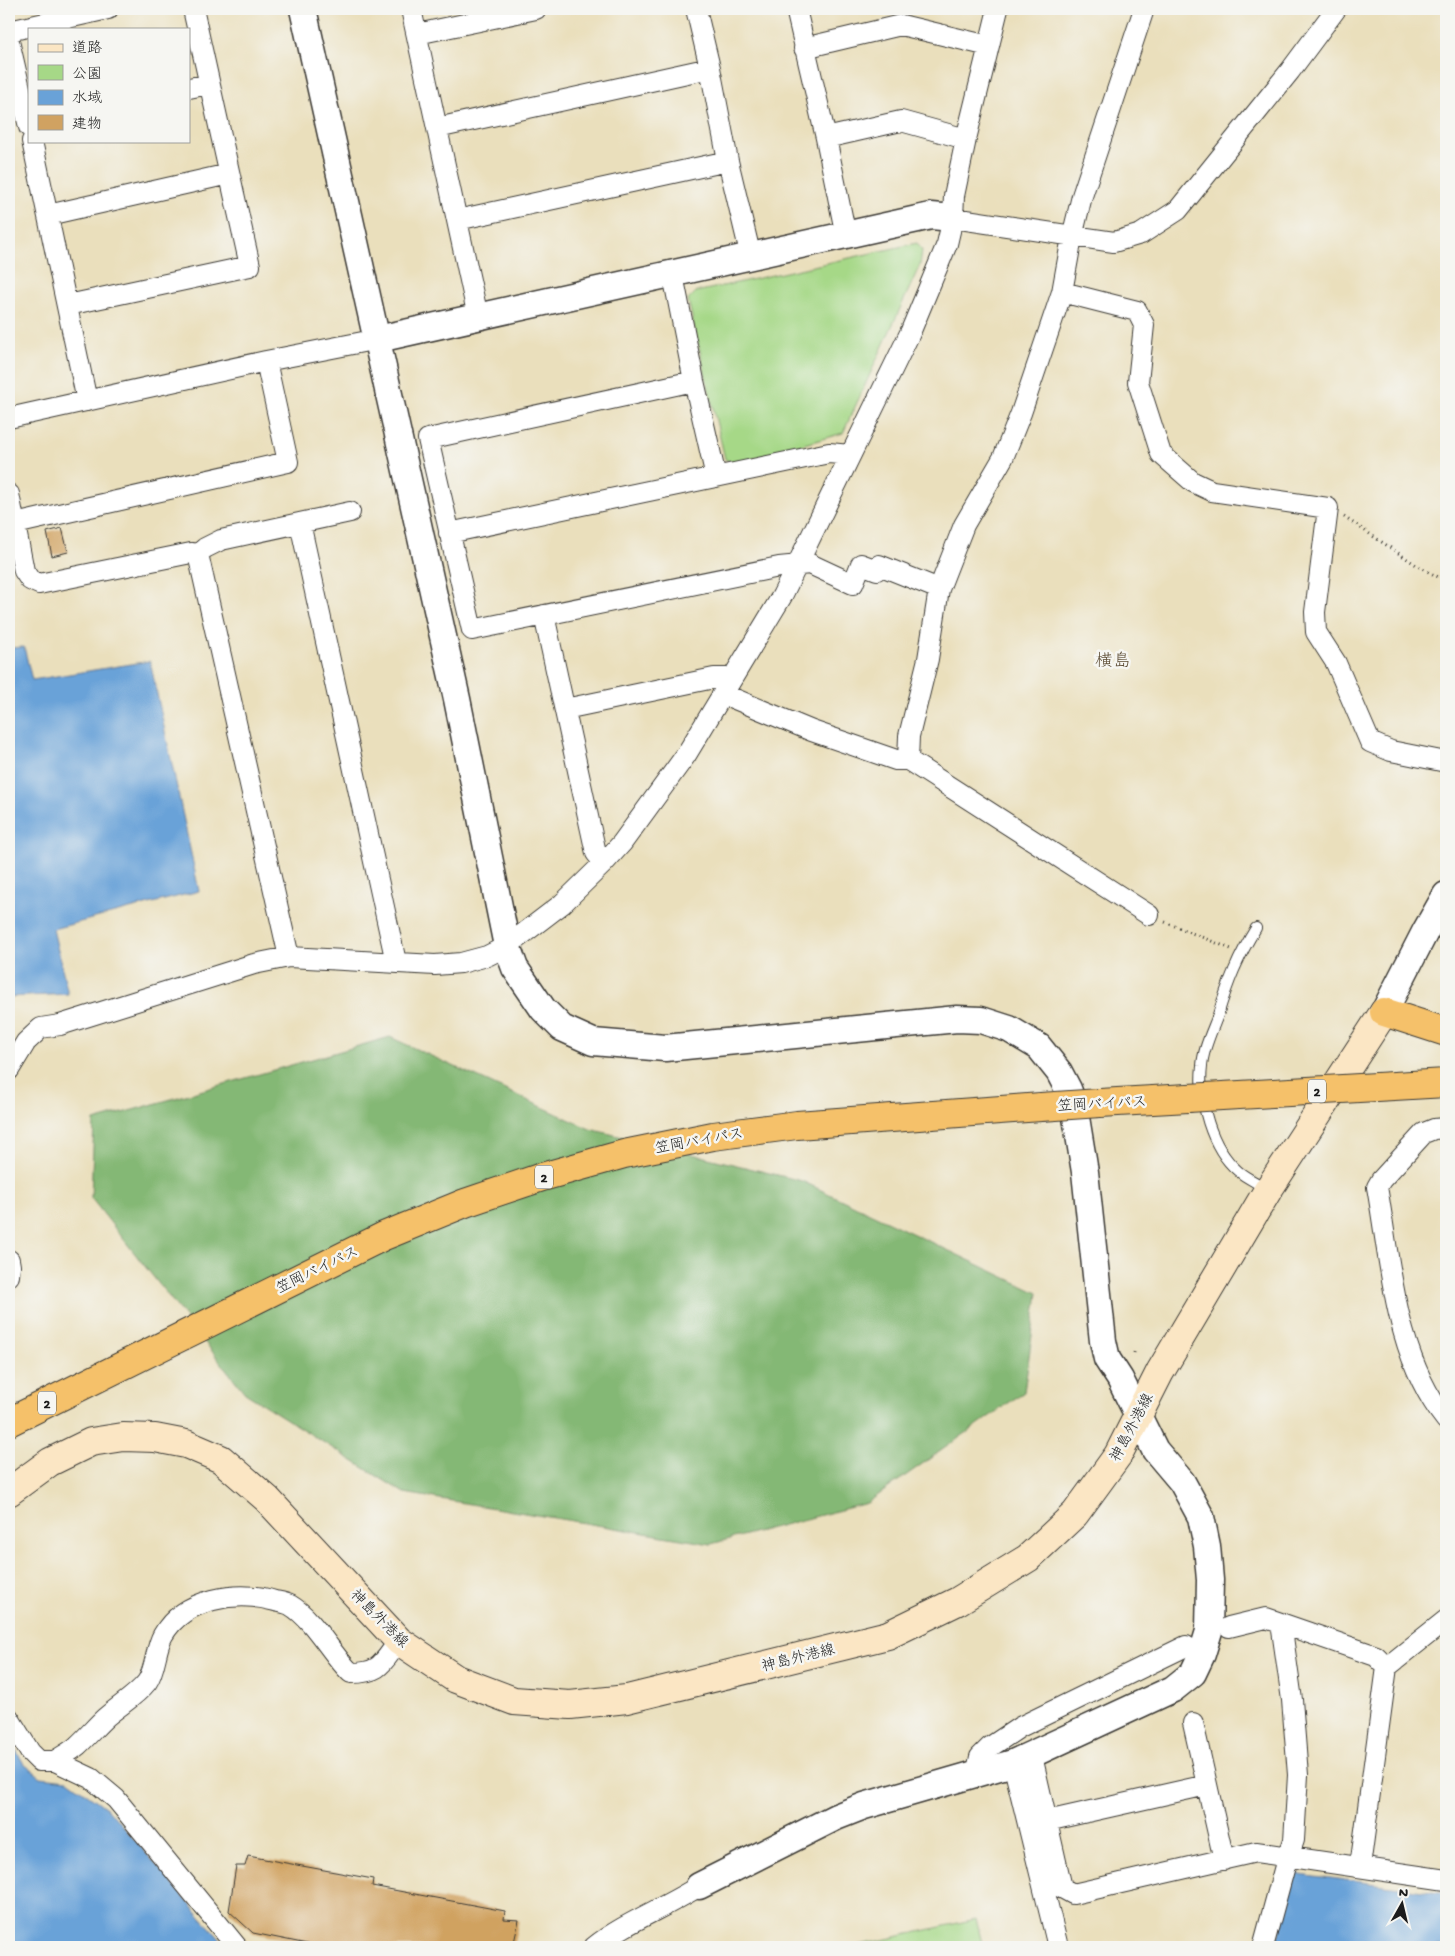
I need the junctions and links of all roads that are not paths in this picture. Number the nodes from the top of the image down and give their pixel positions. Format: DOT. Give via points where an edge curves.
graph roads {
  1 [pos="108,9"];
  2 [pos="193,9"];
  3 [pos="304,9"];
  4 [pos="411,9"];
  5 [pos="536,9"];
  6 [pos="696,9"];
  7 [pos="796,9"];
  8 [pos="998,9"];
  9 [pos="1144,9"];
  10 [pos="1336,9"];
  11 [pos="900,17"];
  12 [pos="9,31"];
  13 [pos="416,34"];
  14 [pos="9,40"];
  15 [pos="989,46"];
  16 [pos="804,48"];
  17 [pos="710,68"];
  18 [pos="209,84"];
  19 [pos="190,88"];
  20 [pos="28,123"];
  21 [pos="437,128"];
  22 [pos="826,138"];
  23 [pos="966,139"];
  24 [pos="32,142"];
  25 [pos="728,161"];
  26 [pos="229,174"];
  27 [pos="48,215"];
  28 [pos="953,218"];
  29 [pos="457,220"];
  30 [pos="846,236"];
  31 [pos="1072,237"];
  32 [pos="751,257"];
  33 [pos="673,275"];
  34 [pos="1062,292"];
  35 [pos="68,305"];
  36 [pos="478,317"];
  37 [pos="378,339"];
  38 [pos="266,362"];
  39 [pos="694,381"];
  40 [pos="87,401"];
  41 [pos="9,418"];
  42 [pos="850,455"];
  43 [pos="716,477"];
  44 [pos="9,494"];
  45 [pos="350,512"];
  46 [pos="300,523"];
  47 [pos="15,524"];
  48 [pos="449,533"];
  49 [pos="198,554"];
  50 [pos="797,565"];
  51 [pos="939,589"];
  52 [pos="544,615"];
  53 [pos="728,686"];
  54 [pos="565,709"];
  55 [pos="908,760"];
  56 [pos="1446,762"];
  57 [pos="604,863"];
  58 [pos="1446,895"];
  59 [pos="1149,915"];
  60 [pos="1256,928"];
  61 [pos="507,946"];
  62 [pos="289,957"];
  63 [pos="396,962"];
  64 [pos="1384,1012"];
  65 [pos="1446,1032"];
  66 [pos="9,1070"];
  67 [pos="1446,1083"];
  68 [pos="1446,1128"];
  69 [pos="1268,1190"];
  70 [pos="9,1260"];
  71 [pos="9,1276"];
  72 [pos="1138,1414"];
  73 [pos="1446,1420"];
  74 [pos="9,1422"];
  75 [pos="9,1492"];
  76 [pos="1446,1620"];
  77 [pos="1281,1623"];
  78 [pos="1229,1627"];
  79 [pos="399,1641"];
  80 [pos="1186,1646"];
  81 [pos="1387,1667"];
  82 [pos="9,1718"];
  83 [pos="1193,1723"];
  84 [pos="1023,1760"];
  85 [pos="55,1761"];
  86 [pos="976,1774"];
  87 [pos="1206,1785"];
  88 [pos="1047,1821"];
  89 [pos="1288,1857"];
  90 [pos="1224,1860"];
  91 [pos="1360,1867"];
  92 [pos="1446,1880"];
  93 [pos="699,1886"];
  94 [pos="237,1947"];
  95 [pos="594,1947"];
  96 [pos="1058,1947"];
  97 [pos="1263,1947"];
  1 -- 12 [label="street"];
  2 -- 18 [label="street"];
  3 -- 37 [label="street"];
  4 -- 13 [label="street"];
  5 -- 13 [label="street"];
  6 -- 17 [label="street"];
  7 -- 16 [label="street"];
  8 -- 15 [label="street"];
  9 -- 31 [label="street" via="1082,196"];
  10 -- 31 [label="street" via="1290,72 1178,210 1140,234 1114,242"];
  11 -- 15 [label="street"];
  11 -- 16 [label="street"];
  13 -- 21 [label="street"];
  14 -- 20 [label="street"];
  15 -- 23 [label="street"];
  16 -- 22 [label="street"];
  17 -- 21 [label="street"];
  17 -- 25 [label="street"];
  18 -- 19 [label="street"];
  18 -- 26 [label="street"];
  21 -- 29 [label="street"];
  22 -- 23 [label="street" via="901,121"];
  22 -- 30 [label="street"];
  23 -- 28 [label="street" via="954,196"];
  24 -- 27 [label="street"];
  25 -- 29 [label="street"];
  25 -- 32 [label="street"];
  26 -- 27 [label="street"];
  26 -- 35 [label="street" via="250,266"];
  27 -- 35 [label="street"];
  28 -- 30 [label="street" via="931,216"];
  28 -- 31 [label="street"];
  28 -- 42 [label="street" via="947,244 910,333"];
  29 -- 36 [label="street"];
  30 -- 32 [label="street"];
  31 -- 34 [label="street"];
  32 -- 33 [label="street"];
  33 -- 36 [label="street"];
  33 -- 39 [label="street"];
  34 -- 51 [label="street" via="1003,458 964,525"];
  34 -- 56 [label="street" via="1137,311 1144,324 1138,382 1161,454 1172,465 1212,491 1328,508 1315,612 1316,632 1336,663 1370,742 1390,751"];
  35 -- 40 [label="street"];
  36 -- 37 [label="street"];
  37 -- 38 [label="street"];
  37 -- 61 [label="street"];
  38 -- 40 [label="street"];
  38 -- 47 [label="street" via="288,462"];
  39 -- 43 [label="street"];
  39 -- 48 [label="street" via="428,439"];
  40 -- 41 [label="street"];
  42 -- 43 [label="street" via="829,453"];
  42 -- 50 [label="street"];
  43 -- 48 [label="street"];
  44 -- 47 [label="street"];
  45 -- 46 [label="street"];
  46 -- 49 [label="street" via="221,540"];
  46 -- 63 [label="street"];
  47 -- 49 [label="street" via="24,571 30,580 38,584"];
  48 -- 52 [label="street" via="472,630"];
  49 -- 62 [label="street"];
  50 -- 51 [label="street" via="810,564 853,584 861,564 878,570 879,565"];
  50 -- 52 [label="street"];
  50 -- 53 [label="street"];
  51 -- 55 [label="street" via="928,659 909,736"];
  52 -- 54 [label="street"];
  53 -- 54 [label="street" via="714,678"];
  53 -- 55 [label="street" via="812,731 896,760"];
  53 -- 57 [label="street" via="686,755"];
  54 -- 57 [label="street" via="596,853"];
  55 -- 59 [label="street"];
  57 -- 61 [label="street" via="562,904"];
  58 -- 64 [label="street"];
  60 -- 69 [label="lane" via="1230,977 1202,1064 1201,1086 1208,1123 1218,1147 1238,1171"];
  61 -- 63 [label="street" via="461,963"];
  61 -- 72 [label="street" via="515,968 543,1009 562,1028 593,1042 664,1048 957,1019 981,1020 1009,1028 1039,1047 1059,1072 1074,1104 1085,1172 1103,1341 1108,1359"];
  62 -- 63 [label="street"];
  62 -- 66 [label="street" via="254,964 60,1025 41,1028 26,1042"];
  64 -- 65 [label="highway"];
  64 -- 69 [label="main road, 神島外港線"];
  67 -- 74 [label="highway, 笠岡バイパス / 2, bridge" via="882,1117 713,1136 624,1154 465,1203 384,1236"];
  68 -- 73 [label="street" via="1424,1133 1377,1187 1397,1308 1425,1387"];
  69 -- 72 [label="main road, 神島外港線"];
  70 -- 71 [label="street"];
  72 -- 79 [label="main road, 神島外港線" via="1118,1455 1075,1514 1028,1558 958,1601 888,1635 627,1699 570,1705 514,1701 456,1679"];
  72 -- 84 [label="street" via="1155,1450 1182,1482 1201,1516 1208,1546 1210,1580 1209,1631 1202,1654 1193,1673 1174,1689"];
  75 -- 79 [label="main road, 神島外港線" via="50,1462 91,1442 123,1437 155,1438 186,1444 221,1459 267,1498"];
  76 -- 81 [label="street"];
  77 -- 78 [label="street" via="1266,1618"];
  77 -- 81 [label="street" via="1376,1656"];
  77 -- 89 [label="street" via="1298,1775 1294,1840"];
  79 -- 85 [label="street" via="379,1668 366,1673 351,1673 311,1623 290,1605 264,1597 232,1596 207,1602 182,1614 163,1635 148,1680 134,1695 76,1747"];
  80 -- 86 [label="street" via="1020,1727 990,1746 980,1757"];
  81 -- 91 [label="street"];
  82 -- 85 [label="street" via="39,1761"];
  83 -- 87 [label="street"];
  84 -- 86 [label="street"];
  84 -- 88 [label="street"];
  84 -- 96 [label="street"];
  85 -- 94 [label="street" via="90,1778 116,1799"];
  86 -- 93 [label="street" via="836,1817"];
  87 -- 88 [label="street"];
  87 -- 90 [label="street"];
  88 -- 90 [label="street" via="1062,1888 1073,1894"];
  89 -- 90 [label="street" via="1256,1852"];
  89 -- 91 [label="street"];
  89 -- 97 [label="street"];
  91 -- 92 [label="street"];
  93 -- 95 [label="street"];
}
